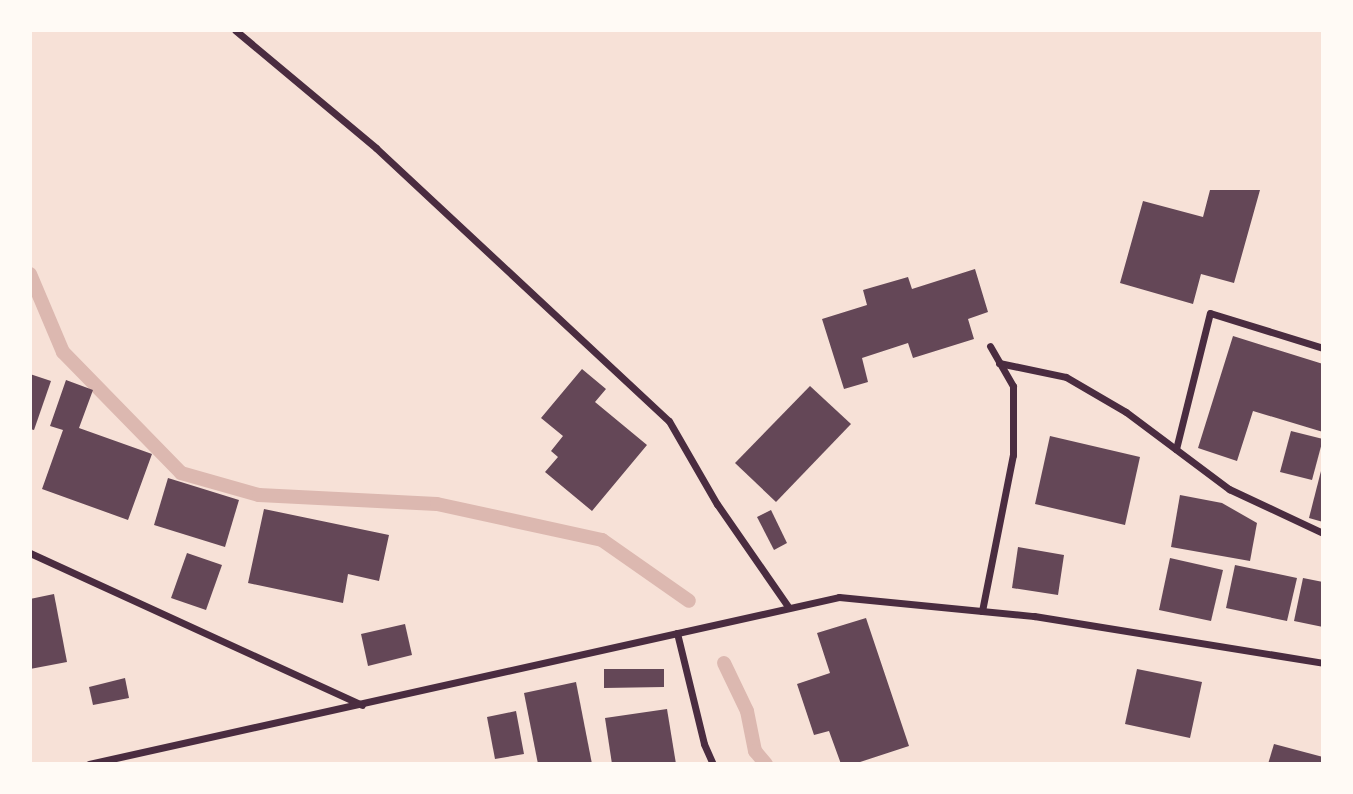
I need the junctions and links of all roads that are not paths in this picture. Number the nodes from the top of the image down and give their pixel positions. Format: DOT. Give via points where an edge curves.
graph roads {
  1 [pos="235,30"];
  2 [pos="990,346"];
  3 [pos="1323,348"];
  4 [pos="999,363"];
  5 [pos="1176,449"];
  6 [pos="1323,533"];
  7 [pos="30,553"];
  8 [pos="789,608"];
  9 [pos="982,611"];
  10 [pos="677,633"];
  11 [pos="1323,663"];
  12 [pos="362,705"];
  13 [pos="89,764"];
  14 [pos="713,764"];
  1 -- 8 [label="street" via="376,148 669,421 717,505"];
  2 -- 4 [label="street"];
  3 -- 5 [label="street" via="1210,313"];
  4 -- 5 [label="street" via="1066,377 1126,412"];
  4 -- 9 [label="street" via="1013,386 1013,455"];
  5 -- 6 [label="street" via="1229,489"];
  7 -- 12 [label="street"];
  8 -- 9 [label="street" via="839,597"];
  8 -- 10 [label="street"];
  9 -- 11 [label="street"];
  10 -- 12 [label="street"];
  10 -- 14 [label="street"];
  12 -- 13 [label="street"];
}
